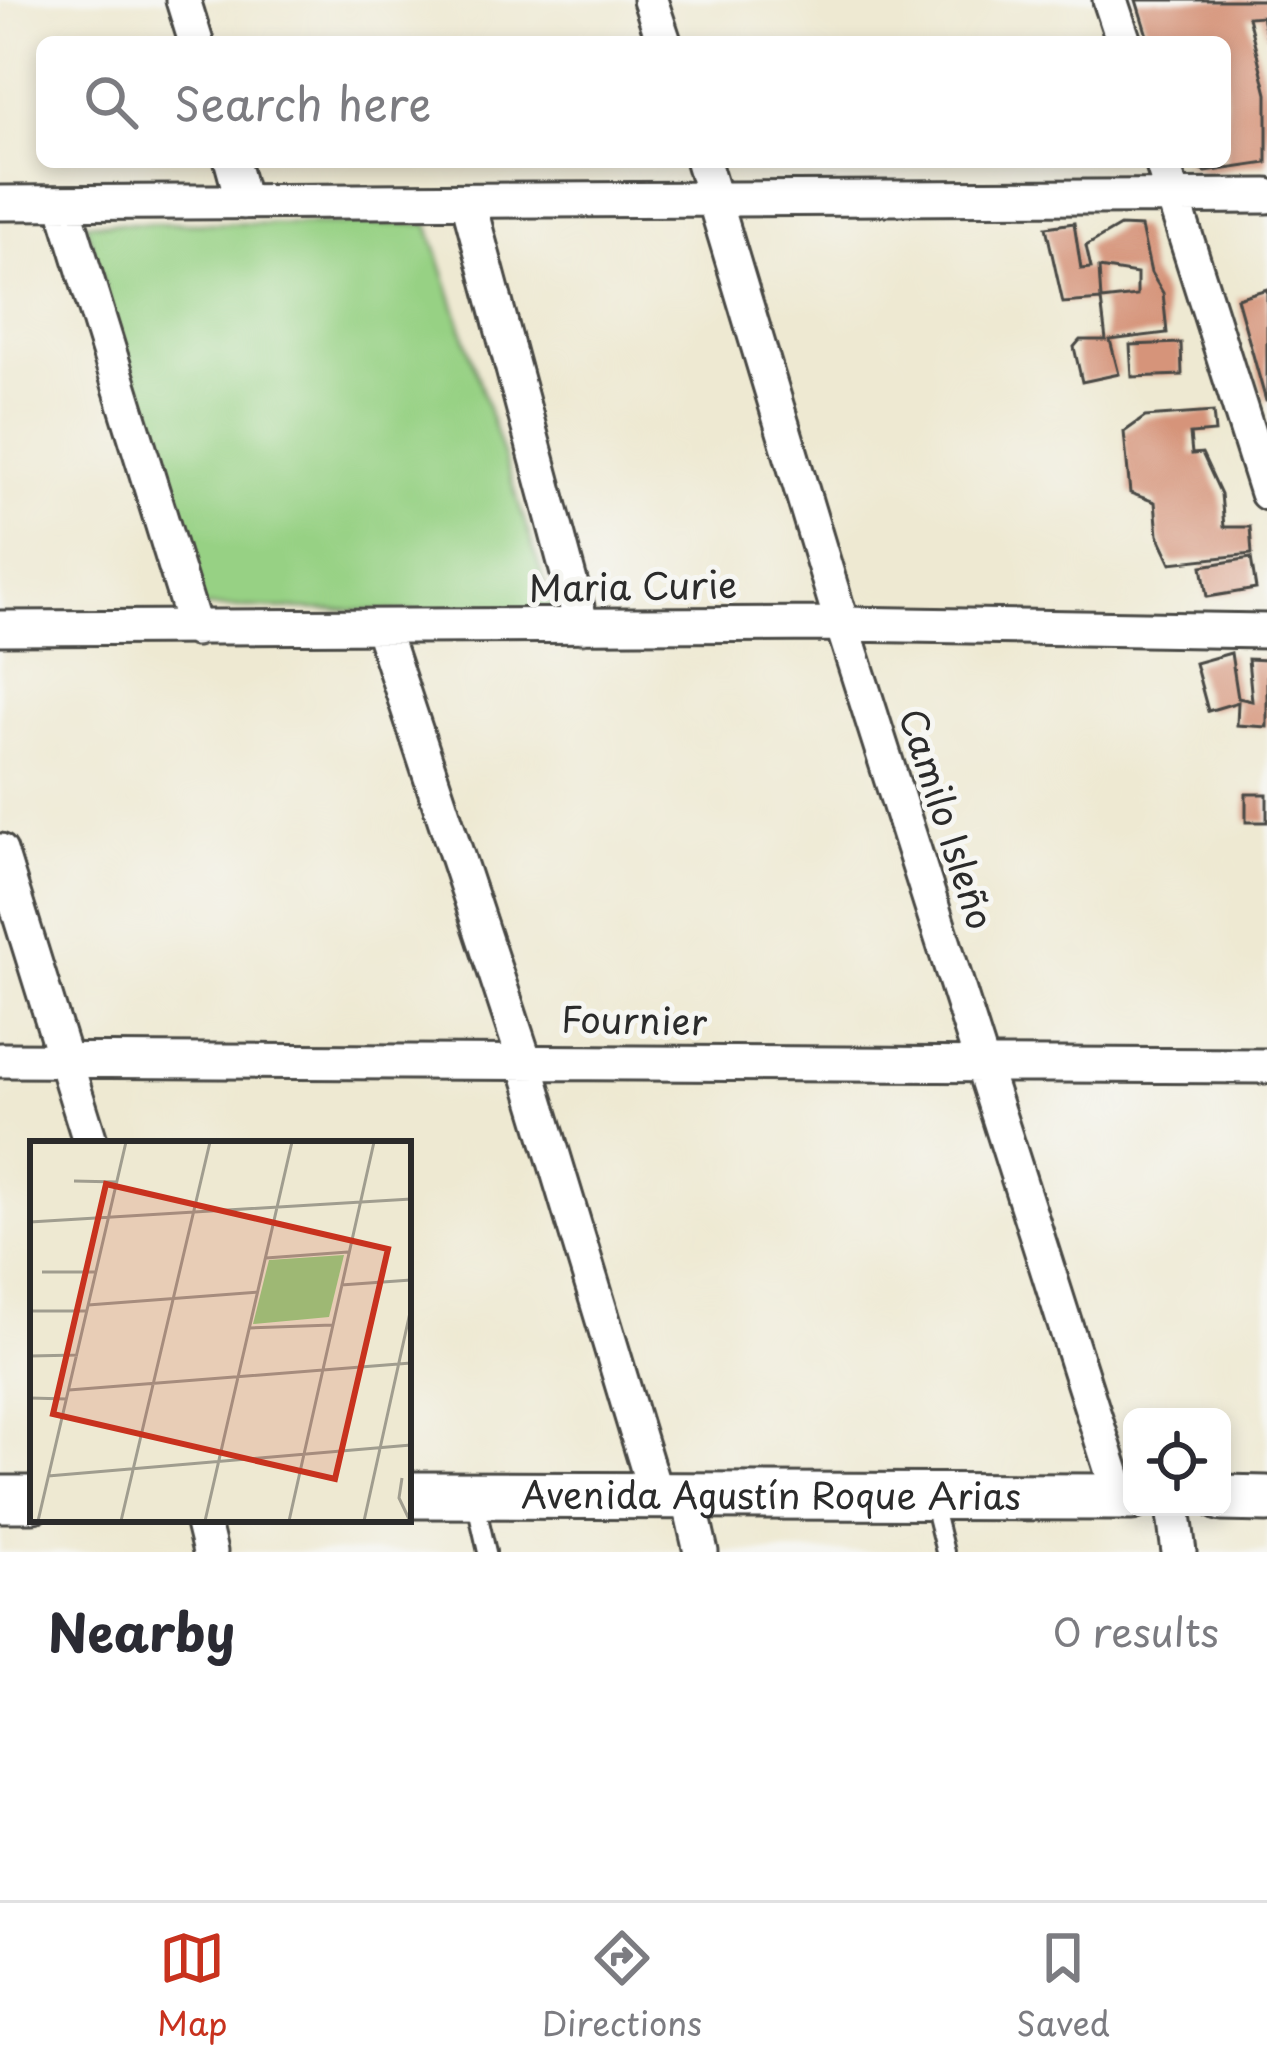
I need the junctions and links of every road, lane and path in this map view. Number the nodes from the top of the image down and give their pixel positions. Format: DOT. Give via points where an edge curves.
graph roads {
  1 [pos="183,0"];
  2 [pos="650,0"];
  3 [pos="1110,0"];
  4 [pos="194,36"];
  5 [pos="662,36"];
  6 [pos="1122,36"];
  7 [pos="234,168"];
  8 [pos="705,168"];
  9 [pos="1164,168"];
  10 [pos="1267,196"];
  11 [pos="1174,198"];
  12 [pos="715,200"];
  13 [pos="468,201"];
  14 [pos="244,202"];
  15 [pos="0,203"];
  16 [pos="63,203"];
  17 [pos="1267,493"];
  18 [pos="842,624"];
  19 [pos="582,626"];
  20 [pos="0,628"];
  21 [pos="195,628"];
  22 [pos="382,628"];
  23 [pos="1267,632"];
  24 [pos="0,851"];
  25 [pos="524,1059"];
  26 [pos="0,1060"];
  27 [pos="66,1060"];
  28 [pos="983,1063"];
  29 [pos="1267,1066"];
  30 [pos="90,1141"];
  31 [pos="1123,1488"];
  32 [pos="931,1493"];
  33 [pos="411,1495"];
  34 [pos="474,1495"];
  35 [pos="1123,1497"];
  36 [pos="1231,1498"];
  37 [pos="672,1499"];
  38 [pos="1267,1499"];
  39 [pos="1174,1516"];
  40 [pos="203,1522"];
  41 [pos="210,1552"];
  42 [pos="487,1552"];
  43 [pos="701,1552"];
  44 [pos="945,1552"];
  45 [pos="1179,1552"];
  1 -- 4 [label="street"];
  2 -- 5 [label="street"];
  3 -- 6 [label="street"];
  7 -- 14 [label="street"];
  8 -- 12 [label="street, Camilo Isleño"];
  9 -- 11 [label="street"];
  10 -- 11 [label="street"];
  11 -- 12 [label="street"];
  11 -- 17 [label="street"];
  12 -- 13 [label="street"];
  12 -- 18 [label="street, Camilo Isleño"];
  13 -- 14 [label="street"];
  13 -- 19 [label="street"];
  14 -- 16 [label="street"];
  15 -- 16 [label="street"];
  16 -- 21 [label="street"];
  18 -- 19 [label="street, Maria Curie"];
  18 -- 23 [label="street, Maria Curie"];
  18 -- 28 [label="street, Camilo Isleño"];
  19 -- 22 [label="street, Maria Curie"];
  20 -- 21 [label="street, Maria Curie"];
  21 -- 22 [label="street, Maria Curie"];
  22 -- 25 [label="street"];
  24 -- 27 [label="street"];
  25 -- 27 [label="street, Fournier"];
  25 -- 28 [label="street, Fournier"];
  25 -- 37 [label="street"];
  26 -- 27 [label="street, Fournier"];
  27 -- 30 [label="street"];
  28 -- 29 [label="street, Fournier"];
  28 -- 31 [label="street, Camilo Isleño"];
  32 -- 35 [label="main road, Avenida Agustín Roque Arias"];
  32 -- 37 [label="main road, Avenida Agustín Roque Arias"];
  32 -- 44 [label="lane"];
  33 -- 34 [label="main road, Avenida Agustín Roque Arias"];
  34 -- 37 [label="main road, Avenida Agustín Roque Arias"];
  34 -- 42 [label="lane"];
  36 -- 38 [label="main road"];
  37 -- 43 [label="street"];
  39 -- 45 [label="street"];
  40 -- 41 [label="street"];
}
